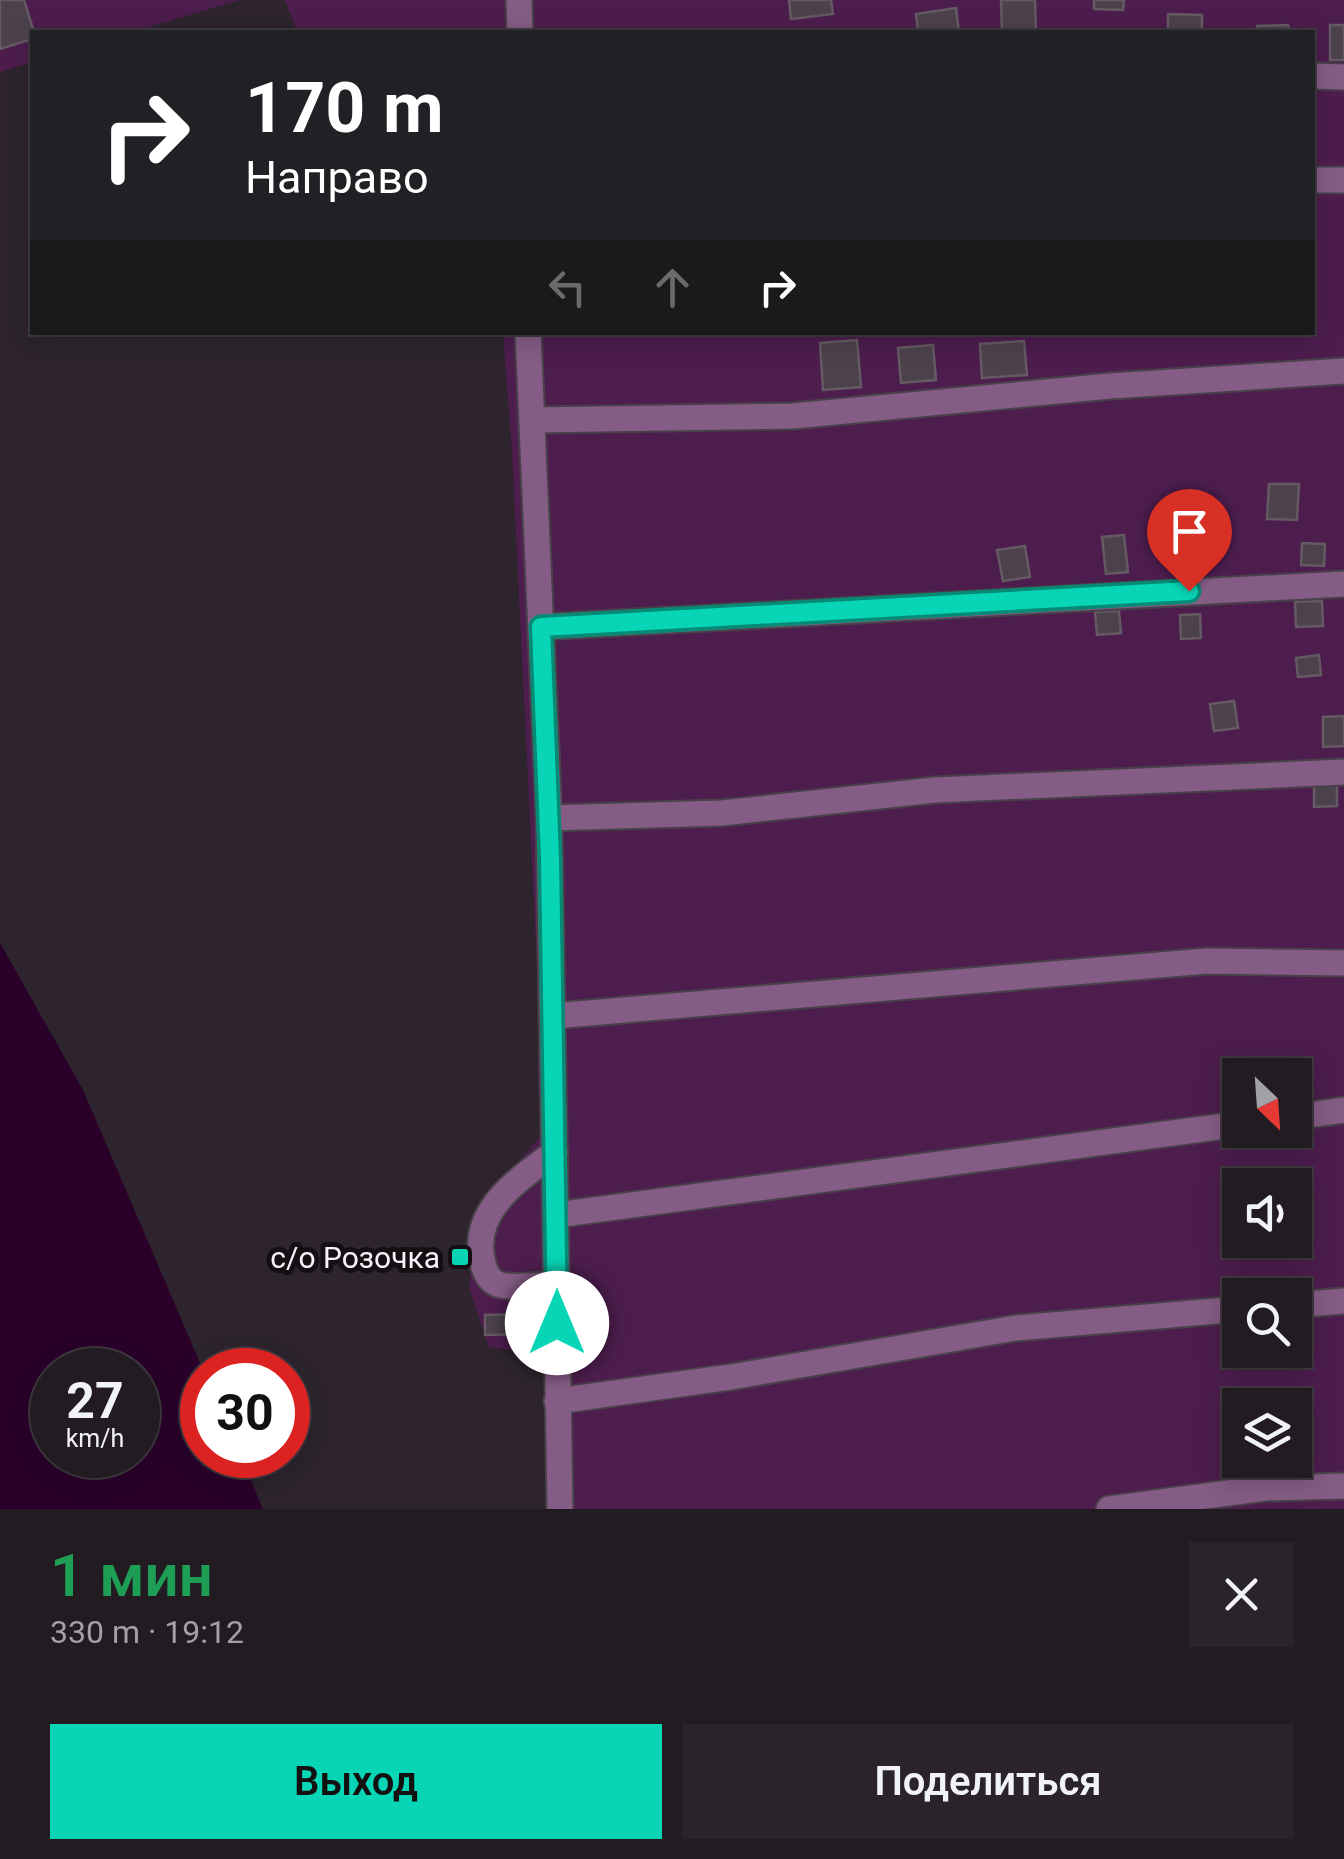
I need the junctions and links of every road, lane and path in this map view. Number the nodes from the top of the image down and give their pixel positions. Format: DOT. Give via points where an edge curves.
graph roads {
  1 [pos="520,0"];
  2 [pos="520,30"];
  3 [pos="1315,76"];
  4 [pos="1344,76"];
  5 [pos="1315,180"];
  6 [pos="1344,180"];
  7 [pos="528,335"];
  8 [pos="1344,371"];
  9 [pos="533,420"];
  10 [pos="1344,584"];
  11 [pos="541,627"];
  12 [pos="1344,772"];
  13 [pos="548,818"];
  14 [pos="1344,963"];
  15 [pos="552,1016"];
  16 [pos="1344,1110"];
  17 [pos="1312,1115"];
  18 [pos="1222,1126"];
  19 [pos="556,1152"];
  20 [pos="556,1215"];
  21 [pos="556,1284"];
  22 [pos="1344,1301"];
  23 [pos="1312,1303"];
  24 [pos="1222,1311"];
  25 [pos="557,1401"];
  26 [pos="1344,1486"];
  27 [pos="560,1509"];
  28 [pos="1109,1509"];
  1 -- 2 [label="street"];
  3 -- 4 [label="street"];
  5 -- 6 [label="street"];
  7 -- 9 [label="street"];
  8 -- 9 [label="street" via="793,416"];
  9 -- 11 [label="street"];
  10 -- 11 [label="street"];
  11 -- 13 [label="street"];
  12 -- 13 [label="street" via="935,790 722,812"];
  13 -- 15 [label="street"];
  14 -- 15 [label="street" via="1206,961"];
  15 -- 19 [label="street"];
  16 -- 17 [label="street"];
  18 -- 20 [label="street"];
  19 -- 20 [label="street"];
  19 -- 21 [label="street" via="504,1191 484,1224 480,1252 485,1273 502,1286"];
  20 -- 21 [label="street"];
  21 -- 25 [label="street"];
  22 -- 23 [label="street"];
  24 -- 25 [label="street" via="1016,1328"];
  25 -- 27 [label="street"];
  26 -- 28 [label="street" via="1266,1488"];
}
